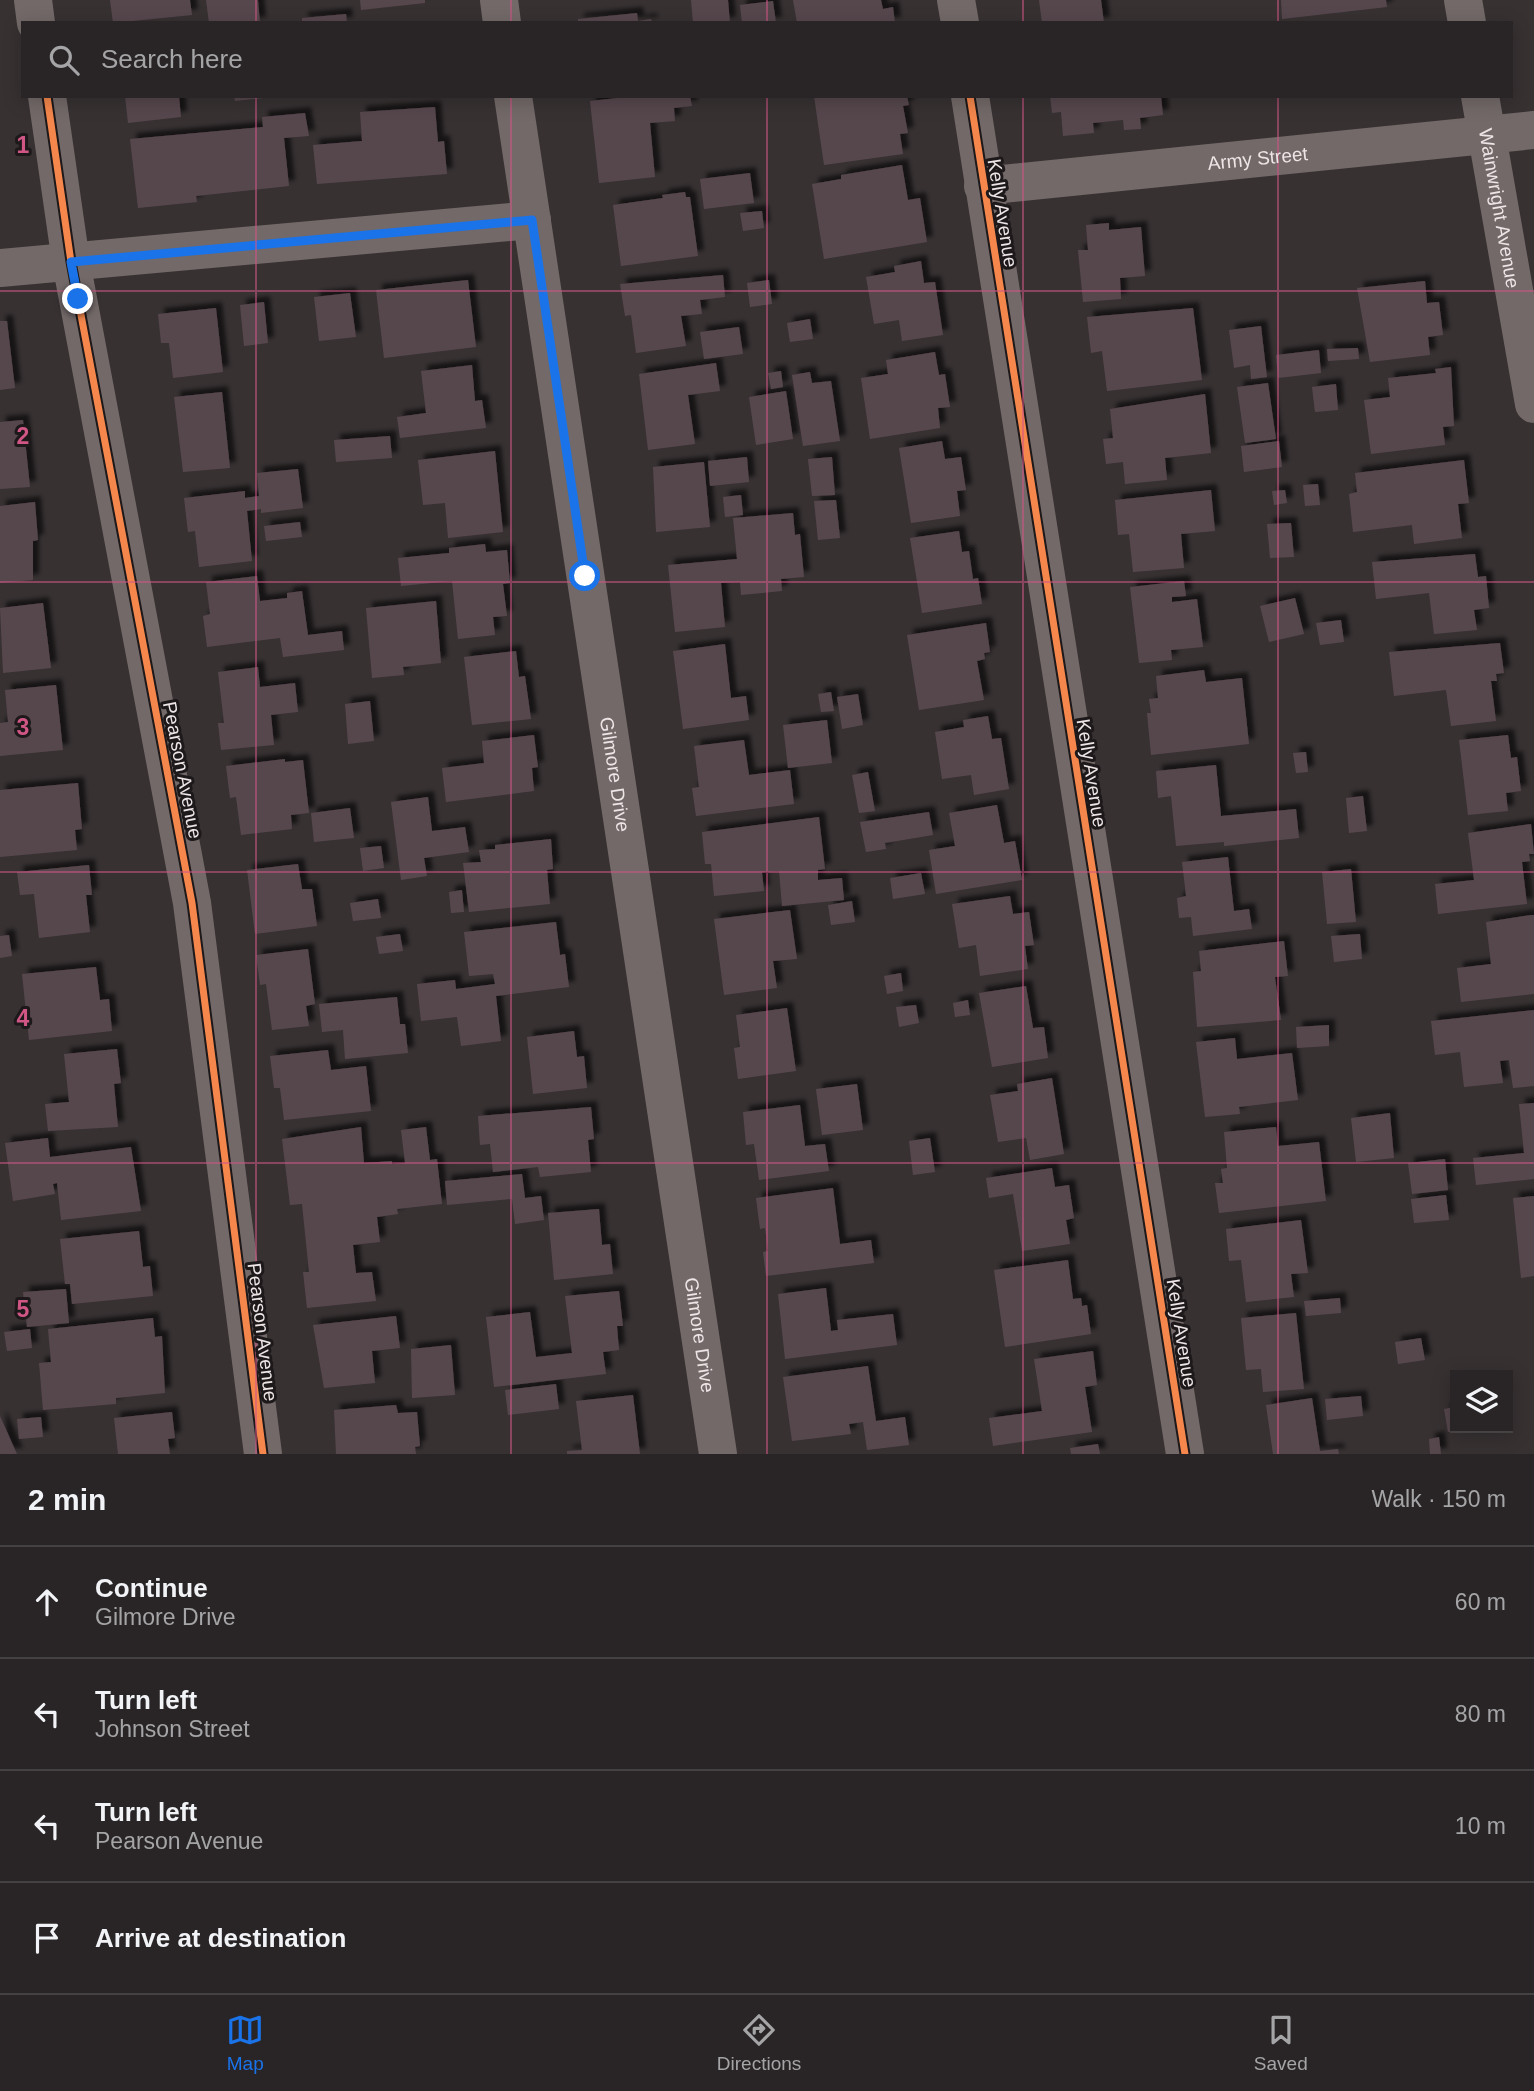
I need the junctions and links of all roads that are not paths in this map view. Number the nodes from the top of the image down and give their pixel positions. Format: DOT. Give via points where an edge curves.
graph roads {
  1 [pos="33,0"];
  2 [pos="499,0"];
  3 [pos="956,0"];
  4 [pos="1463,0"];
  5 [pos="36,21"];
  6 [pos="502,21"];
  7 [pos="960,21"];
  8 [pos="1467,21"];
  9 [pos="47,98"];
  10 [pos="513,98"];
  11 [pos="970,98"];
  12 [pos="1480,98"];
  13 [pos="1534,130"];
  14 [pos="1487,134"];
  15 [pos="983,186"];
  16 [pos="532,220"];
  17 [pos="71,262"];
  18 [pos="0,268"];
  19 [pos="1534,404"];
  20 [pos="263,1454"];
  21 [pos="718,1454"];
  22 [pos="1185,1454"];
  1 -- 5 [label="street"];
  2 -- 6 [label="street"];
  3 -- 7 [label="street"];
  4 -- 8 [label="street"];
  9 -- 17 [label="street, Pearson Avenue"];
  10 -- 16 [label="street, Gilmore Drive"];
  11 -- 15 [label="street, Kelly Avenue"];
  12 -- 14 [label="street, Wainwright Avenue"];
  13 -- 14 [label="street, Army Street"];
  14 -- 15 [label="street, Army Street"];
  14 -- 19 [label="street, Wainwright Avenue"];
  15 -- 22 [label="street, Kelly Avenue"];
  16 -- 17 [label="street"];
  16 -- 21 [label="street, Gilmore Drive"];
  17 -- 18 [label="street"];
  17 -- 20 [label="street, Pearson Avenue" via="192,903"];
}
